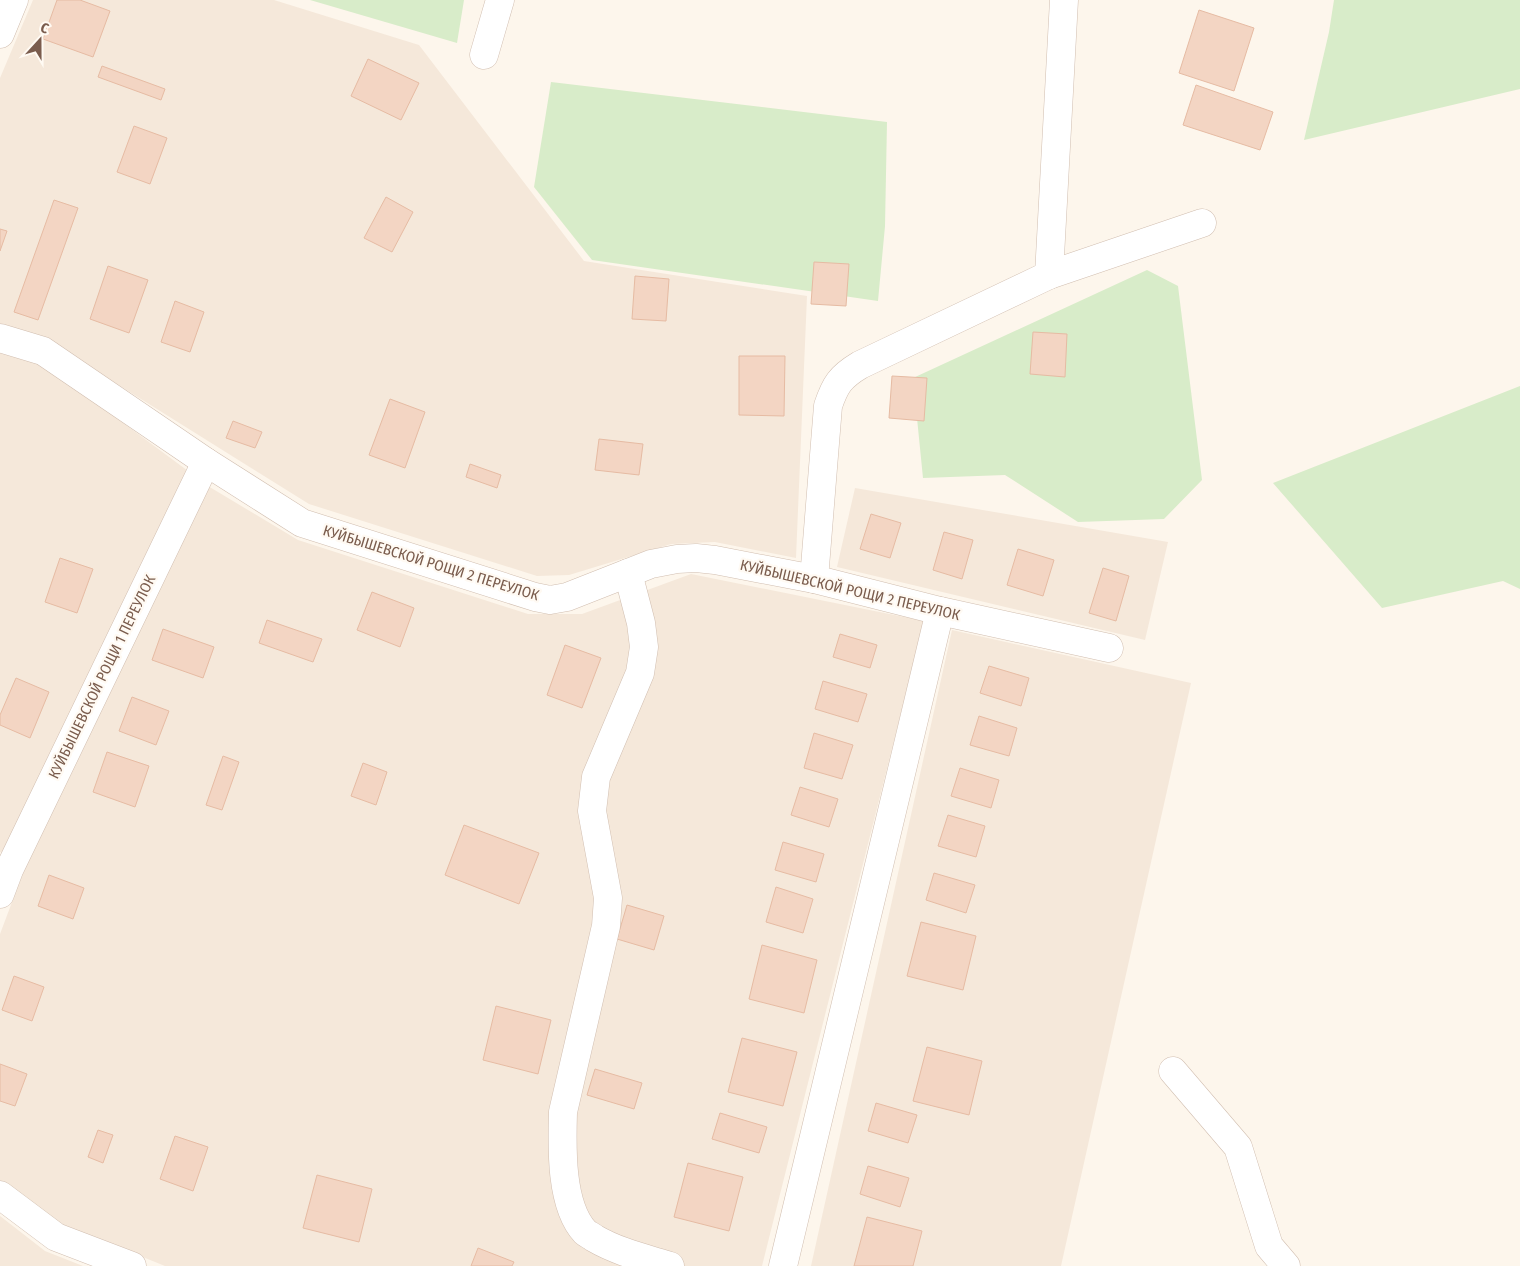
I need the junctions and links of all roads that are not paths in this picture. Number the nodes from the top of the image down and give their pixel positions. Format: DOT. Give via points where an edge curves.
graph roads {
  1 [pos="14,0"];
  2 [pos="500,0"];
  3 [pos="1064,0"];
  4 [pos="0,34"];
  5 [pos="484,55"];
  6 [pos="1202,223"];
  7 [pos="1049,275"];
  8 [pos="0,338"];
  9 [pos="206,462"];
  10 [pos="628,573"];
  11 [pos="814,579"];
  12 [pos="940,611"];
  13 [pos="1109,648"];
  14 [pos="3,877"];
  15 [pos="1173,1071"];
  16 [pos="0,1196"];
  17 [pos="132,1266"];
  18 [pos="670,1266"];
  19 [pos="784,1266"];
  20 [pos="1286,1266"];
  1 -- 4 [label="street"];
  2 -- 5 [label="street"];
  3 -- 7 [label="street"];
  6 -- 7 [label="street"];
  7 -- 11 [label="street" via="860,365 838,382 828,406"];
  8 -- 9 [label="street, КУЙБЫШЕВСКОЙ РОЩИ 2 ПЕРЕУЛОК" via="43,351"];
  9 -- 10 [label="street, КУЙБЫШЕВСКОЙ РОЩИ 2 ПЕРЕУЛОК" via="302,523 534,597 550,600 567,597"];
  9 -- 14 [label="street, КУЙБЫШЕВСКОЙ РОЩИ 1 ПЕРЕУЛОК"];
  10 -- 11 [label="street, КУЙБЫШЕВСКОЙ РОЩИ 2 ПЕРЕУЛОК" via="651,564 696,558"];
  10 -- 18 [label="street" via="644,647 640,673 596,777 592,811 608,898 606,926 564,1112 562,1144 571,1208 585,1232 612,1248"];
  11 -- 12 [label="street, КУЙБЫШЕВСКОЙ РОЩИ 2 ПЕРЕУЛОК"];
  12 -- 13 [label="street, КУЙБЫШЕВСКОЙ РОЩИ 2 ПЕРЕУЛОК"];
  12 -- 19 [label="street"];
  15 -- 20 [label="street" via="1238,1147 1269,1246"];
  16 -- 17 [label="street" via="56,1237"];
}
